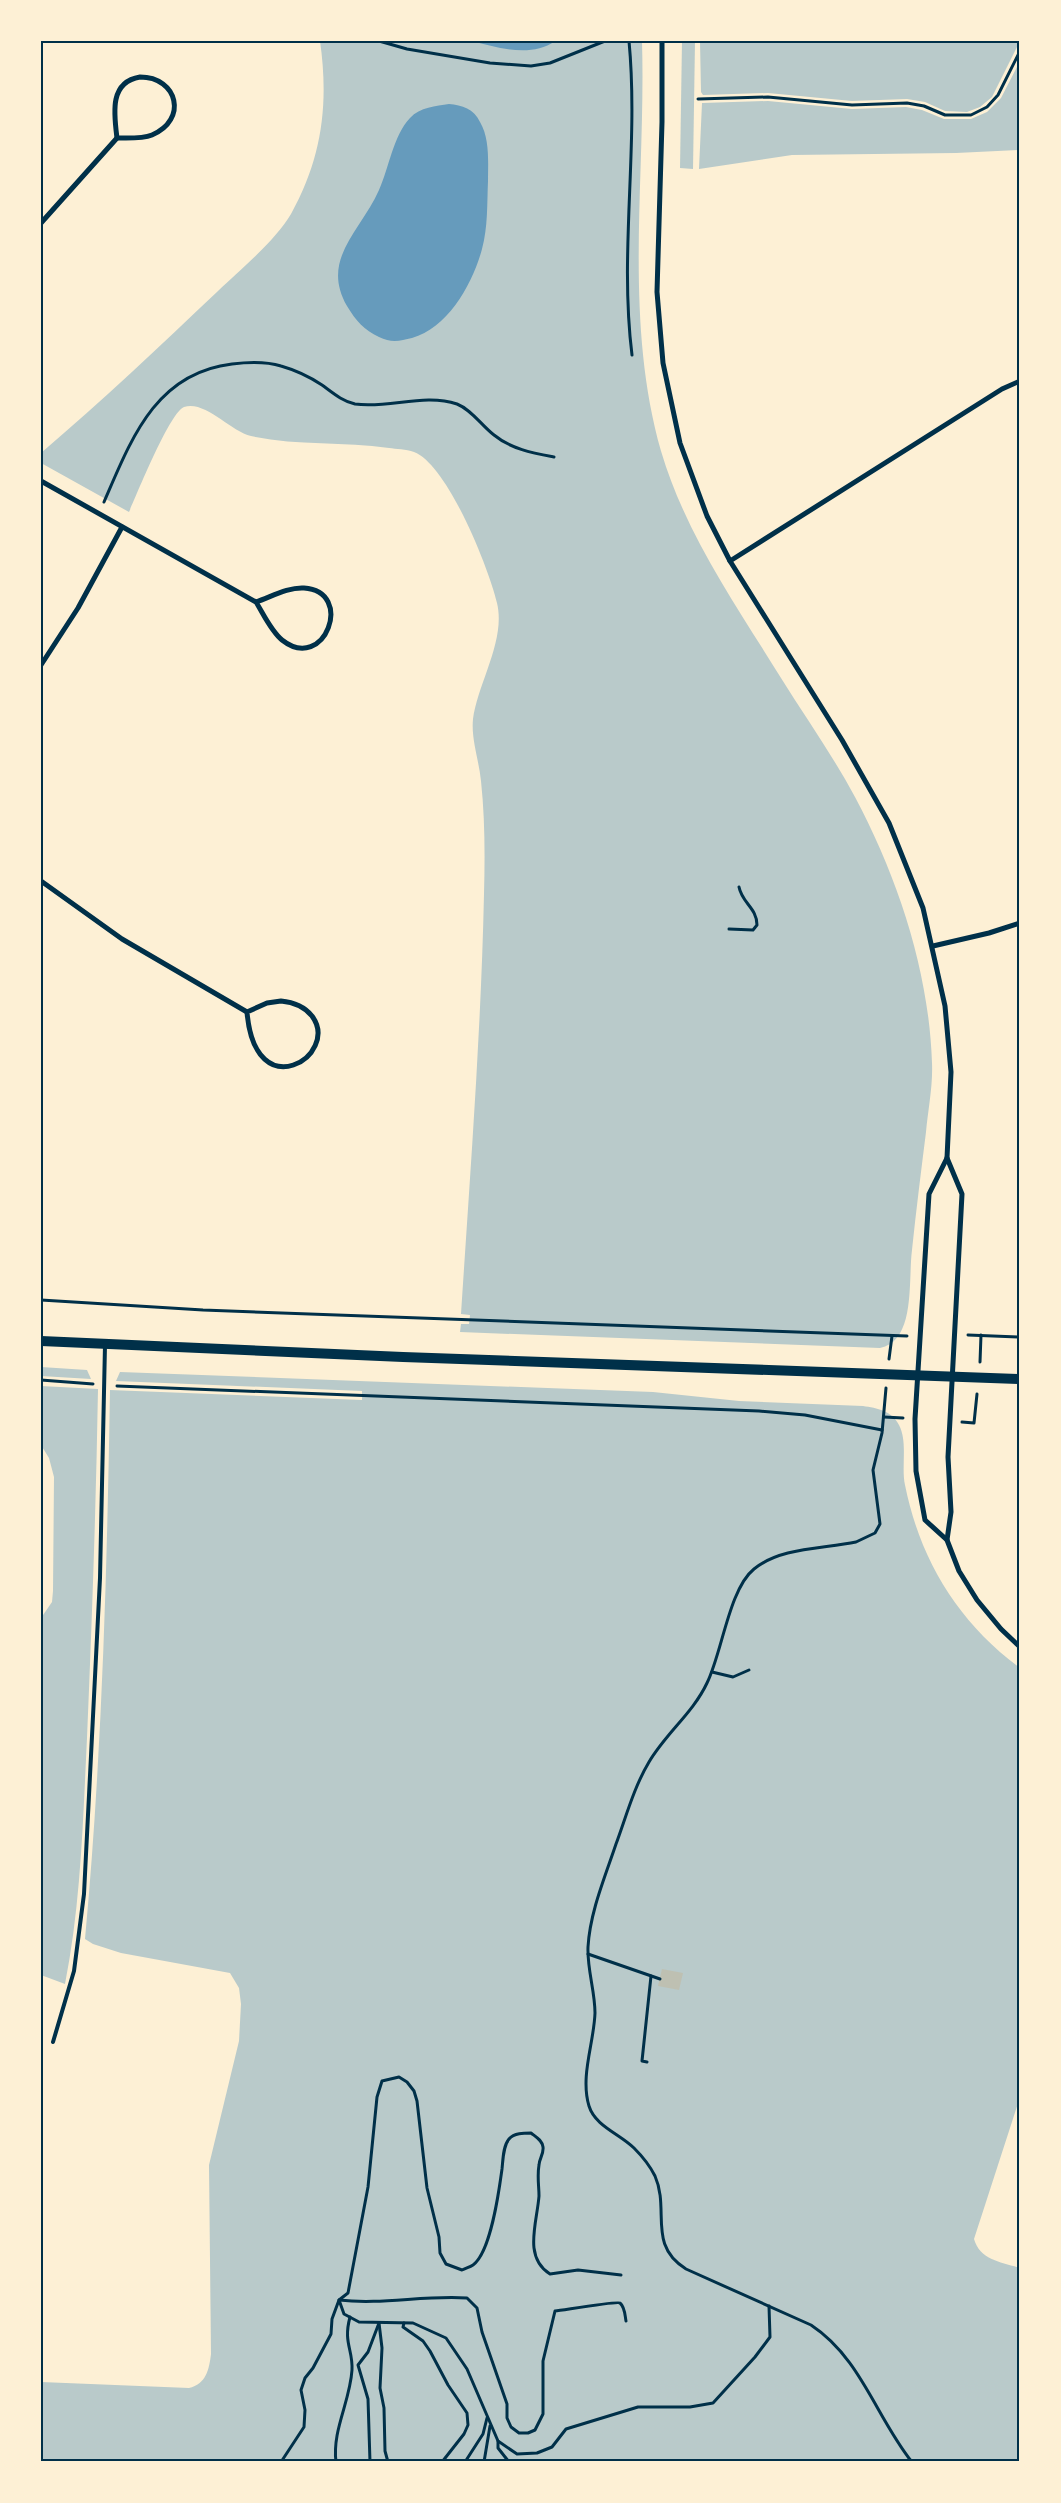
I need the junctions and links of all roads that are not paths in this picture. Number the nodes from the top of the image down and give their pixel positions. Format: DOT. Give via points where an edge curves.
graph roads {
  1 [pos="662,41"];
  2 [pos="117,138"];
  3 [pos="41,223"];
  4 [pos="1020,381"];
  5 [pos="41,482"];
  6 [pos="122,527"];
  7 [pos="730,561"];
  8 [pos="256,602"];
  9 [pos="41,665"];
  10 [pos="41,881"];
  11 [pos="1020,923"];
  12 [pos="933,946"];
  13 [pos="247,1012"];
  14 [pos="947,1158"];
  15 [pos="41,1341"];
  16 [pos="104,1345"];
  17 [pos="918,1376"];
  18 [pos="953,1377"];
  19 [pos="1020,1380"];
  20 [pos="947,1540"];
  21 [pos="1020,1647"];
  22 [pos="53,2042"];
  1 -- 7 [label="street" via="657,273 663,363 684,456 707,516"];
  2 -- 2 [label="street" via="114,111 121,88 140,77 152,78 167,87 173,96 174,106 172,118 166,126 146,137"];
  2 -- 3 [label="street"];
  4 -- 7 [label="street" via="1002,389"];
  5 -- 6 [label="street"];
  6 -- 8 [label="street"];
  6 -- 9 [label="street" via="78,608"];
  7 -- 12 [label="street" via="825,711 885,815 923,908"];
  8 -- 8 [label="street" via="274,632 291,645 302,648 316,644 329,629 332,619 323,596 305,588"];
  10 -- 13 [label="street" via="122,939"];
  11 -- 12 [label="street" via="989,934"];
  12 -- 14 [label="street" via="950,1053"];
  13 -- 13 [label="street" via="281,1001 303,1008 313,1017 316,1028 316,1042 311,1052 290,1067 270,1064 252,1040"];
  14 -- 17 [label="street" via="929,1194"];
  14 -- 18 [label="street" via="962,1194"];
  15 -- 16 [label="main road"];
  16 -- 17 [label="main road"];
  16 -- 22 [label="lane" via="101,1570 84,1894 74,1971"];
  17 -- 18 [label="main road"];
  17 -- 20 [label="street" via="915,1444 918,1490 925,1520"];
  18 -- 19 [label="main road"];
  18 -- 20 [label="street" via="948,1457 952,1512"];
  20 -- 21 [label="street" via="977,1600"];
}
